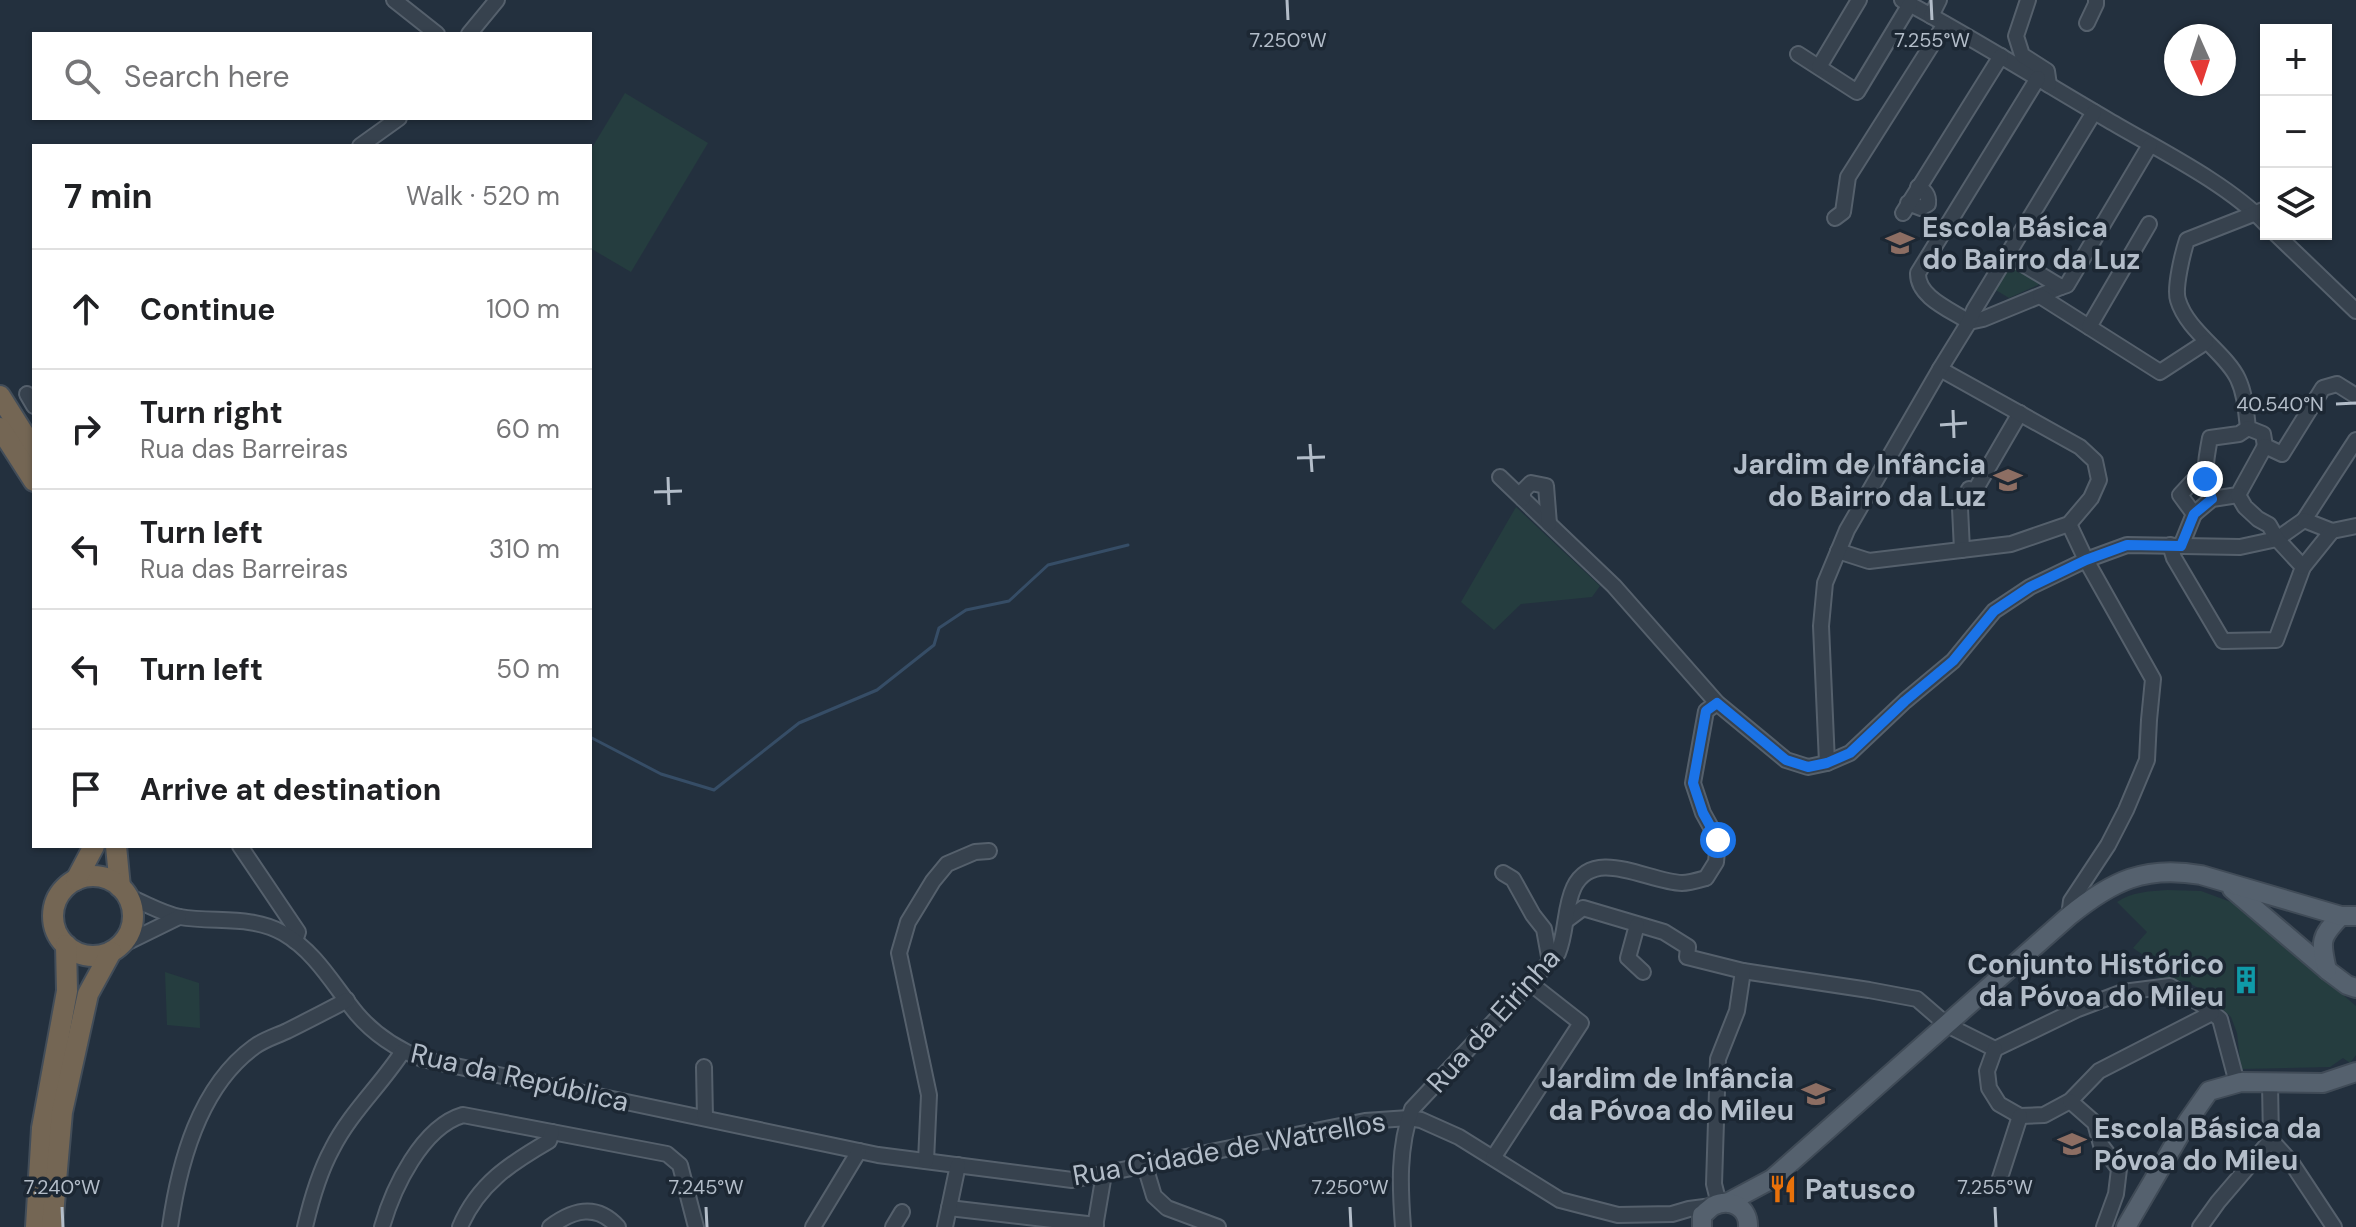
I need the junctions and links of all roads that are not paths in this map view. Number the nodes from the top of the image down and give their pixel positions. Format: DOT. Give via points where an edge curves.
graph roads {
  1 [pos="394,0"];
  2 [pos="497,0"];
  3 [pos="1859,0"];
  4 [pos="1939,0"];
  5 [pos="2028,0"];
  6 [pos="2096,0"];
  7 [pos="1906,2"];
  8 [pos="1931,16"];
  9 [pos="2087,23"];
  10 [pos="1945,24"];
  11 [pos="434,32"];
  12 [pos="471,32"];
  13 [pos="1798,54"];
  14 [pos="2001,56"];
  15 [pos="1819,67"];
  16 [pos="2043,81"];
  17 [pos="2094,112"];
  18 [pos="396,120"];
  19 [pos="363,144"];
  20 [pos="2150,145"];
  21 [pos="1906,208"];
  22 [pos="2260,213"];
  23 [pos="2260,216"];
  24 [pos="1835,218"];
  25 [pos="2149,224"];
  26 [pos="2282,240"];
  27 [pos="2008,255"];
  28 [pos="2061,287"];
  29 [pos="2040,296"];
  30 [pos="2356,311"];
  31 [pos="1969,322"];
  32 [pos="2089,327"];
  33 [pos="2206,342"];
  34 [pos="1940,369"];
  35 [pos="0,396"];
  36 [pos="2356,396"];
  37 [pos="2020,413"];
  38 [pos="0,428"];
  39 [pos="2248,428"];
  40 [pos="2356,440"];
  41 [pos="2265,446"];
  42 [pos="32,447"];
  43 [pos="1500,477"];
  44 [pos="32,478"];
  45 [pos="2205,479"];
  46 [pos="2238,495"];
  47 [pos="1523,499"];
  48 [pos="2212,499"];
  49 [pos="2194,514"];
  50 [pos="2304,520"];
  51 [pos="1549,524"];
  52 [pos="2069,524"];
  53 [pos="2356,526"];
  54 [pos="2332,531"];
  55 [pos="2277,539"];
  56 [pos="2175,545"];
  57 [pos="1962,550"];
  58 [pos="1838,551"];
  59 [pos="2086,560"];
  60 [pos="2303,567"];
  61 [pos="1717,703"];
  62 [pos="1827,763"];
  63 [pos="93,848"];
  64 [pos="116,848"];
  65 [pos="241,848"];
  66 [pos="989,851"];
  67 [pos="1503,873"];
  68 [pos="76,880"];
  69 [pos="2224,883"];
  70 [pos="124,892"];
  71 [pos="2356,902"];
  72 [pos="2069,916"];
  73 [pos="2349,916"];
  74 [pos="179,917"];
  75 [pos="1567,920"];
  76 [pos="1637,925"];
  77 [pos="295,941"];
  78 [pos="66,945"];
  79 [pos="117,948"];
  80 [pos="1550,962"];
  81 [pos="2326,963"];
  82 [pos="1743,971"];
  83 [pos="1643,972"];
  84 [pos="1530,983"];
  85 [pos="2354,986"];
  86 [pos="347,1000"];
  87 [pos="2212,1013"];
  88 [pos="1947,1025"];
  89 [pos="1995,1049"];
  90 [pos="403,1051"];
  91 [pos="704,1067"];
  92 [pos="2356,1072"];
  93 [pos="2237,1083"];
  94 [pos="2270,1083"];
  95 [pos="2070,1101"];
  96 [pos="2020,1116"];
  97 [pos="705,1118"];
  98 [pos="1415,1119"];
  99 [pos="552,1132"];
  100 [pos="2271,1140"];
  101 [pos="859,1151"];
  102 [pos="1493,1158"];
  103 [pos="926,1161"];
  104 [pos="958,1165"];
  105 [pos="1145,1166"];
  106 [pos="1104,1174"];
  107 [pos="1772,1179"];
  108 [pos="1998,1184"];
  109 [pos="1720,1204"];
  110 [pos="949,1208"];
  111 [pos="902,1212"];
  112 [pos="1672,1214"];
  113 [pos="1748,1224"];
  114 [pos="1096,1226"];
  115 [pos="2333,1226"];
  116 [pos="36,1227"];
  117 [pos="52,1227"];
  118 [pos="170,1227"];
  119 [pos="305,1227"];
  120 [pos="382,1227"];
  121 [pos="460,1227"];
  122 [pos="550,1227"];
  123 [pos="618,1227"];
  124 [pos="696,1227"];
  125 [pos="813,1227"];
  126 [pos="893,1227"];
  127 [pos="945,1227"];
  128 [pos="1218,1227"];
  129 [pos="1403,1227"];
  130 [pos="1700,1227"];
  131 [pos="2104,1227"];
  132 [pos="2126,1227"];
  133 [pos="2200,1227"];
  1 -- 11 [label="street"];
  2 -- 12 [label="street"];
  3 -- 15 [label="street"];
  4 -- 8 [label="street"];
  5 -- 16 [label="street" via="2016,36 2022,55 2047,71"];
  6 -- 9 [label="street"];
  7 -- 8 [label="street"];
  7 -- 15 [label="street" via="1857,92"];
  8 -- 10 [label="street"];
  10 -- 14 [label="street"];
  10 -- 24 [label="street" via="1848,177 1843,212"];
  13 -- 15 [label="street"];
  14 -- 16 [label="street"];
  14 -- 21 [label="street"];
  16 -- 17 [label="street"];
  16 -- 31 [label="street" via="1918,273 1923,292"];
  17 -- 20 [label="street"];
  17 -- 27 [label="street"];
  18 -- 19 [label="street"];
  20 -- 22 [label="street"];
  20 -- 28 [label="street" via="2067,285"];
  23 -- 33 [label="street" via="2187,240 2177,299"];
  25 -- 32 [label="street"];
  26 -- 30 [label="street"];
  27 -- 28 [label="street"];
  27 -- 31 [label="street"];
  28 -- 29 [label="street"];
  29 -- 31 [label="street"];
  29 -- 32 [label="street"];
  31 -- 34 [label="street"];
  32 -- 33 [label="street" via="2160,372"];
  33 -- 39 [label="street" via="2237,378"];
  34 -- 37 [label="street"];
  34 -- 58 [label="street"];
  35 -- 42 [label="highway"];
  36 -- 41 [label="street" via="2337,384 2323,388 2282,454"];
  37 -- 52 [label="street" via="2095,461 2099,480"];
  37 -- 57 [label="street" via="1960,508"];
  38 -- 44 [label="highway"];
  39 -- 41 [label="street" via="2263,434"];
  39 -- 45 [label="street" via="2210,438"];
  40 -- 50 [label="street"];
  41 -- 46 [label="street"];
  43 -- 47 [label="street"];
  45 -- 48 [label="street"];
  45 -- 49 [label="street" via="2192,482 2180,495"];
  46 -- 48 [label="street"];
  46 -- 55 [label="street"];
  47 -- 51 [label="street"];
  47 -- 51 [label="street" via="1531,483 1546,486"];
  48 -- 49 [label="street"];
  49 -- 56 [label="street"];
  50 -- 54 [label="street"];
  50 -- 55 [label="street"];
  51 -- 61 [label="street" via="1614,586"];
  52 -- 57 [label="street" via="2011,544"];
  52 -- 59 [label="street"];
  53 -- 54 [label="street"];
  54 -- 60 [label="street"];
  55 -- 56 [label="street" via="2240,547"];
  55 -- 60 [label="street"];
  56 -- 59 [label="street" via="2127,545"];
  56 -- 60 [label="street" via="2174,558 2223,641 2276,640"];
  57 -- 58 [label="street" via="1869,561"];
  58 -- 62 [label="street" via="1825,583 1821,626"];
  59 -- 62 [label="street" via="1994,611 1953,661 1850,753"];
  59 -- 72 [label="street" via="2153,679 2147,760 2108,845 2071,901"];
  61 -- 62 [label="street" via="1786,760 1808,767"];
  61 -- 75 [label="street, Rua da Eirinha" via="1706,711 1693,783 1718,840 1716,862 1706,878 1683,883 1602,866 1588,870 1576,883"];
  63 -- 68 [label="highway"];
  64 -- 70 [label="highway"];
  65 -- 77 [label="street" via="298,932"];
  66 -- 103 [label="street" via="947,864 908,922 899,953 929,1095"];
  67 -- 80 [label="street" via="1513,879 1544,929"];
  68 -- 70 [label="highway" via="99,877"];
  68 -- 78 [label="highway" via="59,895 54,908 58,934"];
  69 -- 72 [label="main road" via="2180,871 2145,873 2114,885"];
  69 -- 73 [label="main road"];
  69 -- 81 [label="main road"];
  70 -- 74 [label="street"];
  70 -- 79 [label="highway" via="133,922"];
  71 -- 73 [label="street"];
  72 -- 88 [label="main road"];
  73 -- 81 [label="main road" via="2325,932"];
  74 -- 77 [label="street, Rua da República" via="257,923"];
  74 -- 79 [label="street"];
  75 -- 76 [label="street" via="1583,908"];
  75 -- 80 [label="street, Rua da Eirinha" via="1565,937"];
  76 -- 82 [label="street" via="1664,932 1688,947 1687,957"];
  76 -- 83 [label="street" via="1628,958"];
  77 -- 86 [label="street, Rua da República"];
  78 -- 79 [label="highway" via="87,956"];
  78 -- 116 [label="highway" via="67,991 42,1128"];
  79 -- 117 [label="highway" via="88,994 62,1112"];
  80 -- 84 [label="street, Rua da Eirinha"];
  81 -- 85 [label="main road"];
  82 -- 88 [label="street" via="1917,999"];
  82 -- 109 [label="street" via="1737,1011 1718,1059 1714,1184"];
  84 -- 98 [label="street, Rua da Eirinha" via="1419,1103 1423,1111"];
  84 -- 102 [label="street" via="1581,1023"];
  86 -- 90 [label="street, Rua da República" via="378,1035"];
  86 -- 118 [label="street" via="256,1045 222,1077 188,1151"];
  87 -- 89 [label="street" via="2170,986 2123,992"];
  87 -- 93 [label="street" via="2220,1019"];
  87 -- 95 [label="street" via="2099,1071"];
  88 -- 89 [label="street"];
  88 -- 107 [label="main road"];
  89 -- 96 [label="street" via="1987,1071 1989,1088 1999,1104"];
  90 -- 97 [label="street, Rua da República" via="446,1065"];
  90 -- 119 [label="street" via="332,1149"];
  91 -- 97 [label="street"];
  92 -- 94 [label="main road" via="2323,1083"];
  93 -- 94 [label="main road"];
  93 -- 132 [label="main road" via="2209,1091"];
  94 -- 100 [label="street"];
  95 -- 96 [label="street" via="2044,1115"];
  95 -- 131 [label="street" via="2095,1123 2101,1145 2119,1169"];
  96 -- 108 [label="street"];
  97 -- 101 [label="street, Rua da República"];
  98 -- 102 [label="street, Rua Cidade de Watrellos"];
  98 -- 105 [label="street, Rua Cidade de Watrellos" via="1365,1121"];
  98 -- 129 [label="street, Rua da Eirinha" via="1403,1140"];
  99 -- 120 [label="street" via="463,1115 447,1120 430,1135 389,1203"];
  99 -- 121 [label="street" via="549,1141 498,1173"];
  99 -- 124 [label="street" via="675,1159"];
  100 -- 115 [label="street"];
  100 -- 133 [label="street"];
  101 -- 103 [label="street, Rua Cidade de Watrellos"];
  101 -- 125 [label="street"];
  102 -- 112 [label="street, Rua Cidade de Watrellos" via="1560,1200 1618,1215"];
  103 -- 104 [label="street, Rua Cidade de Watrellos"];
  104 -- 106 [label="street, Rua Cidade de Watrellos" via="1072,1180"];
  104 -- 110 [label="street"];
  105 -- 106 [label="street, Rua Cidade de Watrellos"];
  105 -- 128 [label="street" via="1154,1196 1167,1208"];
  106 -- 114 [label="street"];
  107 -- 109 [label="main road"];
  107 -- 113 [label="main road"];
  109 -- 112 [label="street, Rua Cidade de Watrellos"];
  109 -- 113 [label="main road" via="1742,1208"];
  109 -- 130 [label="main road" via="1702,1215"];
  110 -- 114 [label="street"];
  110 -- 127 [label="street"];
  111 -- 126 [label="street"];
  112 -- 130 [label="street, Rua Cidade de Watrellos"];
  122 -- 123 [label="street" via="584,1211 605,1214"];
}
